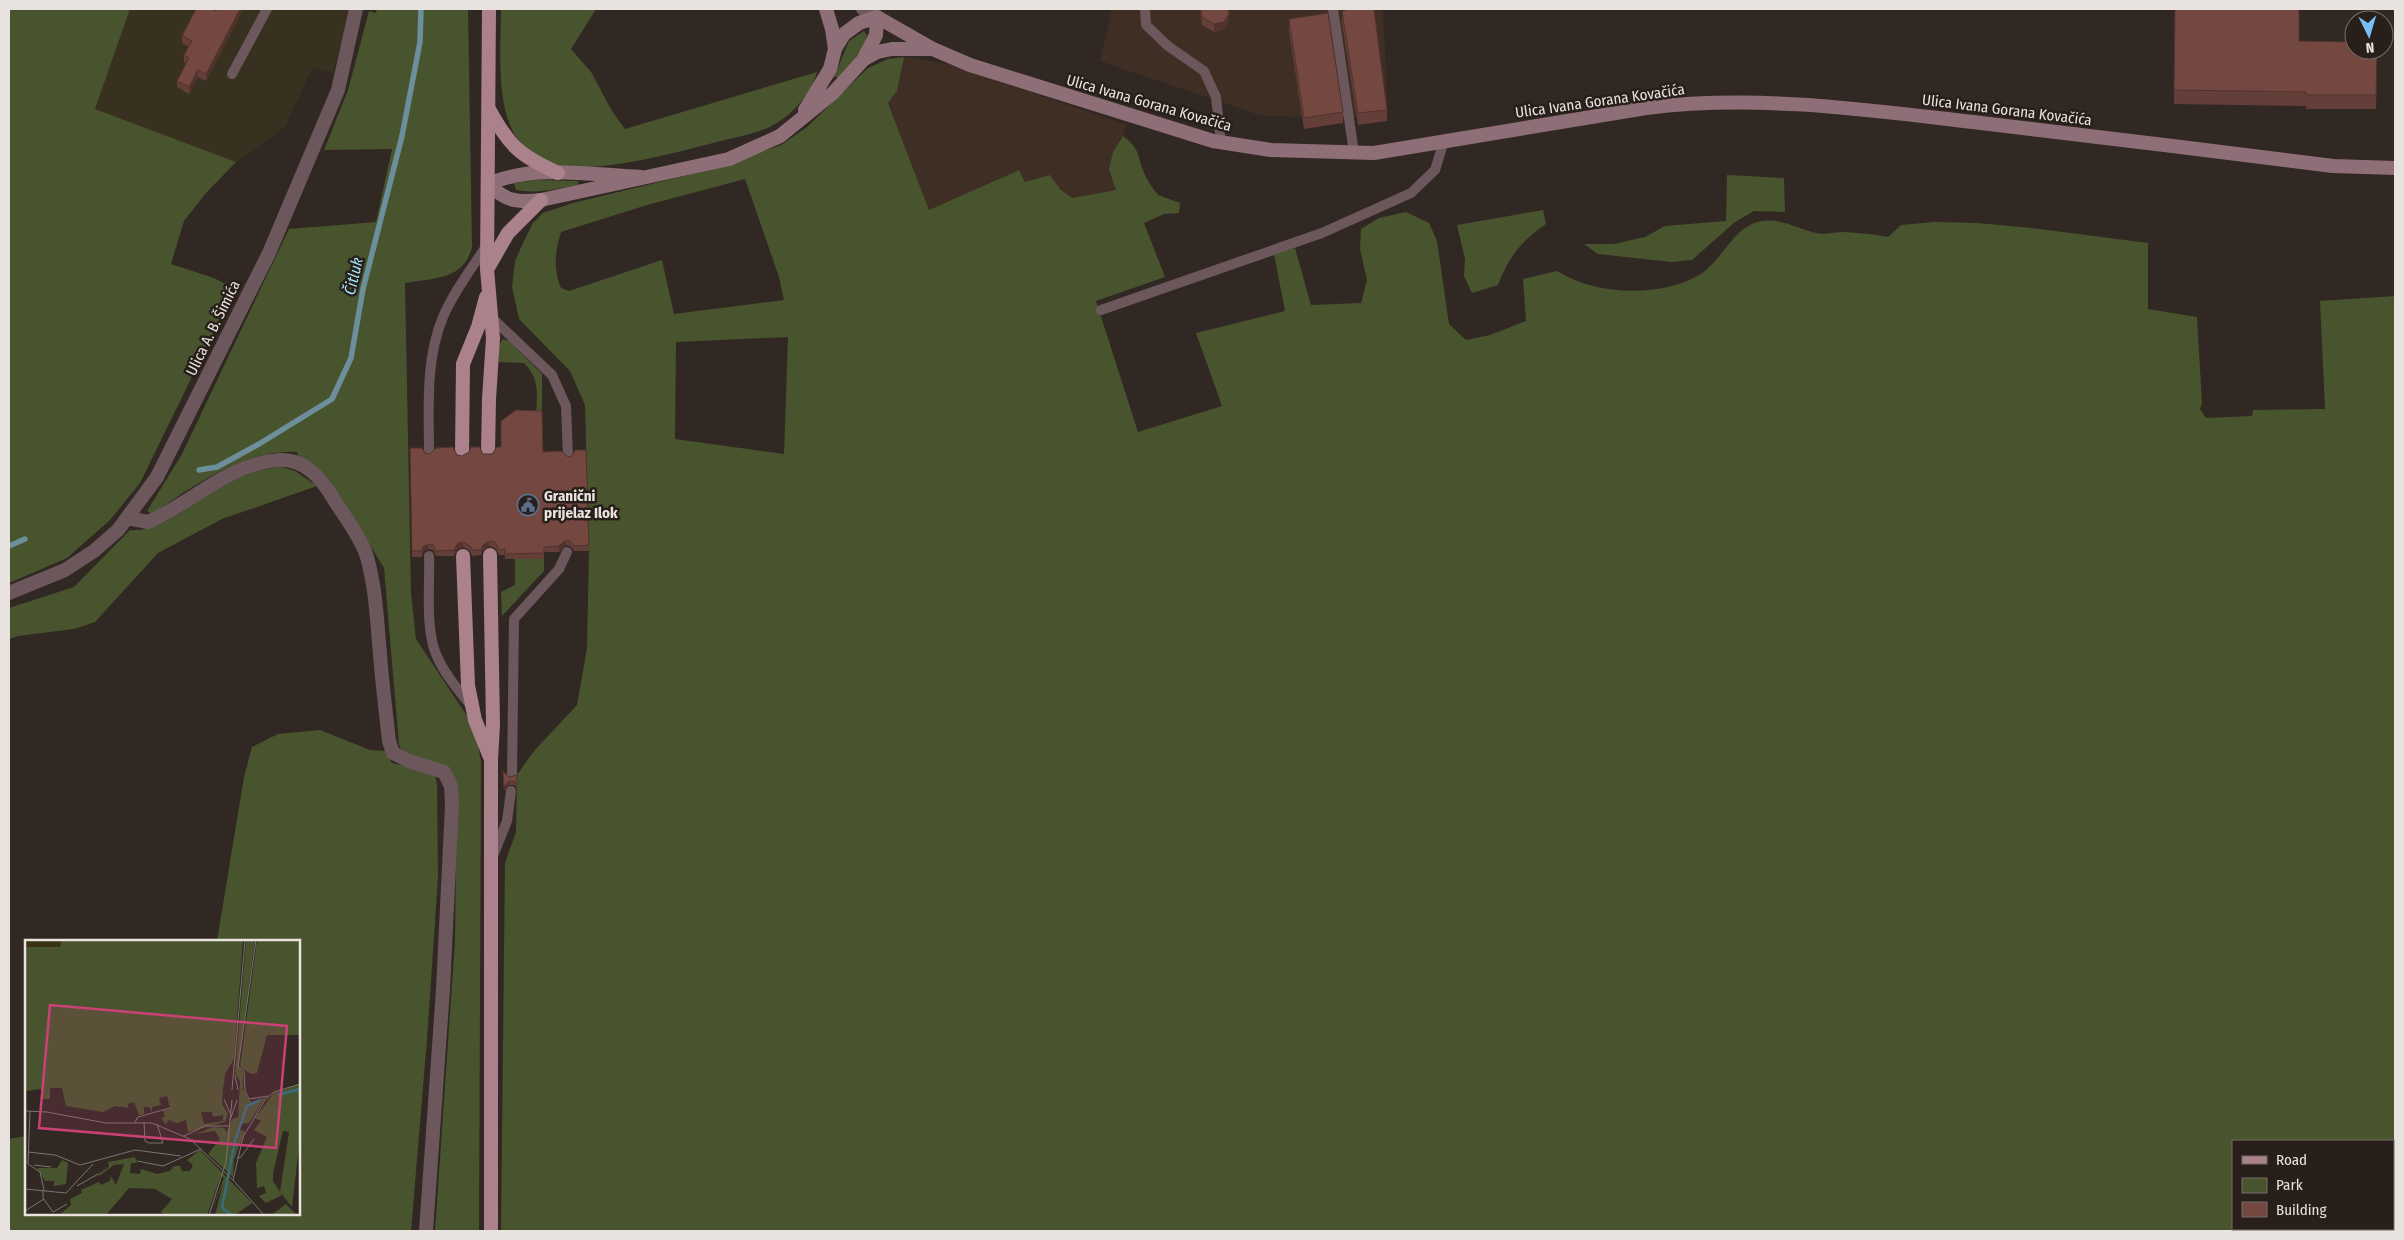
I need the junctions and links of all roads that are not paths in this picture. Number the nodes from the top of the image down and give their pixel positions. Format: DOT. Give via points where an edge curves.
graph roads {
  1 [pos="267,9"];
  2 [pos="356,9"];
  3 [pos="488,9"];
  4 [pos="826,9"];
  5 [pos="863,9"];
  6 [pos="1145,9"];
  7 [pos="1333,9"];
  8 [pos="877,17"];
  9 [pos="835,49"];
  10 [pos="932,49"];
  11 [pos="864,59"];
  12 [pos="232,74"];
  13 [pos="489,109"];
  14 [pos="798,121"];
  15 [pos="1444,141"];
  16 [pos="1221,142"];
  17 [pos="1354,153"];
  18 [pos="2395,168"];
  19 [pos="558,173"];
  20 [pos="641,177"];
  21 [pos="488,184"];
  22 [pos="541,200"];
  23 [pos="487,244"];
  24 [pos="487,269"];
  25 [pos="488,287"];
  26 [pos="1102,310"];
  27 [pos="493,319"];
  28 [pos="462,452"];
  29 [pos="488,452"];
  30 [pos="429,453"];
  31 [pos="568,456"];
  32 [pos="127,518"];
  33 [pos="567,552"];
  34 [pos="490,555"];
  35 [pos="430,556"];
  36 [pos="463,556"];
  37 [pos="9,593"];
  38 [pos="472,707"];
  39 [pos="491,760"];
  40 [pos="512,775"];
  41 [pos="511,791"];
  42 [pos="491,862"];
  43 [pos="426,1231"];
  44 [pos="491,1231"];
  1 -- 12 [label="lane"];
  2 -- 32 [label="street, Ulica A. B. Šimića" via="338,90 269,252 157,477"];
  3 -- 13 [label="main road"];
  4 -- 9 [label="main road"];
  5 -- 8 [label="street, Ulica Ivana Gorana Kovačića"];
  6 -- 16 [label="lane" via="1146,25 1204,72 1220,113"];
  7 -- 17 [label="lane"];
  8 -- 9 [label="main road" via="859,23 844,34"];
  8 -- 10 [label="main road, Ulica Ivana Gorana Kovačića"];
  8 -- 11 [label="main road" via="876,35"];
  9 -- 14 [label="main road" via="830,69"];
  10 -- 11 [label="main road" via="892,48"];
  10 -- 16 [label="main road, Ulica Ivana Gorana Kovačića" via="970,65"];
  11 -- 14 [label="main road" via="833,93"];
  13 -- 19 [label="main road" via="502,133 518,151"];
  13 -- 21 [label="main road"];
  14 -- 20 [label="main road" via="780,136 729,159"];
  15 -- 17 [label="main road, Ulica Ivana Gorana Kovačića" via="1374,153"];
  15 -- 18 [label="main road, Ulica Ivana Gorana Kovačića" via="1680,104 1773,102 1871,110 2333,166"];
  15 -- 26 [label="lane" via="1435,170 1411,193 1322,232"];
  16 -- 17 [label="main road, Ulica Ivana Gorana Kovačića" via="1271,150"];
  19 -- 20 [label="main road"];
  19 -- 21 [label="main road" via="514,176"];
  20 -- 22 [label="main road"];
  21 -- 22 [label="main road" via="511,200"];
  21 -- 23 [label="main road"];
  22 -- 24 [label="main road" via="508,234"];
  23 -- 24 [label="main road"];
  23 -- 30 [label="lane" via="443,318 434,346 429,380"];
  24 -- 25 [label="main road"];
  25 -- 27 [label="main road"];
  25 -- 28 [label="main road" via="478,328 463,364"];
  27 -- 29 [label="main road"];
  27 -- 31 [label="lane" via="552,375 566,406"];
  32 -- 37 [label="street, Ulica A. B. Šimića" via="94,551 65,570"];
  32 -- 43 [label="street" via="148,522 244,469 282,460 311,470 324,483 366,555 374,592 388,732 394,753 444,772 451,786 443,989"];
  33 -- 40 [label="lane" via="559,569 514,619"];
  34 -- 39 [label="main road"];
  35 -- 38 [label="lane" via="430,627 434,646 454,685"];
  36 -- 38 [label="main road" via="466,660"];
  38 -- 39 [label="main road"];
  39 -- 42 [label="main road"];
  41 -- 42 [label="lane" via="507,821"];
  42 -- 44 [label="main road"];
}
